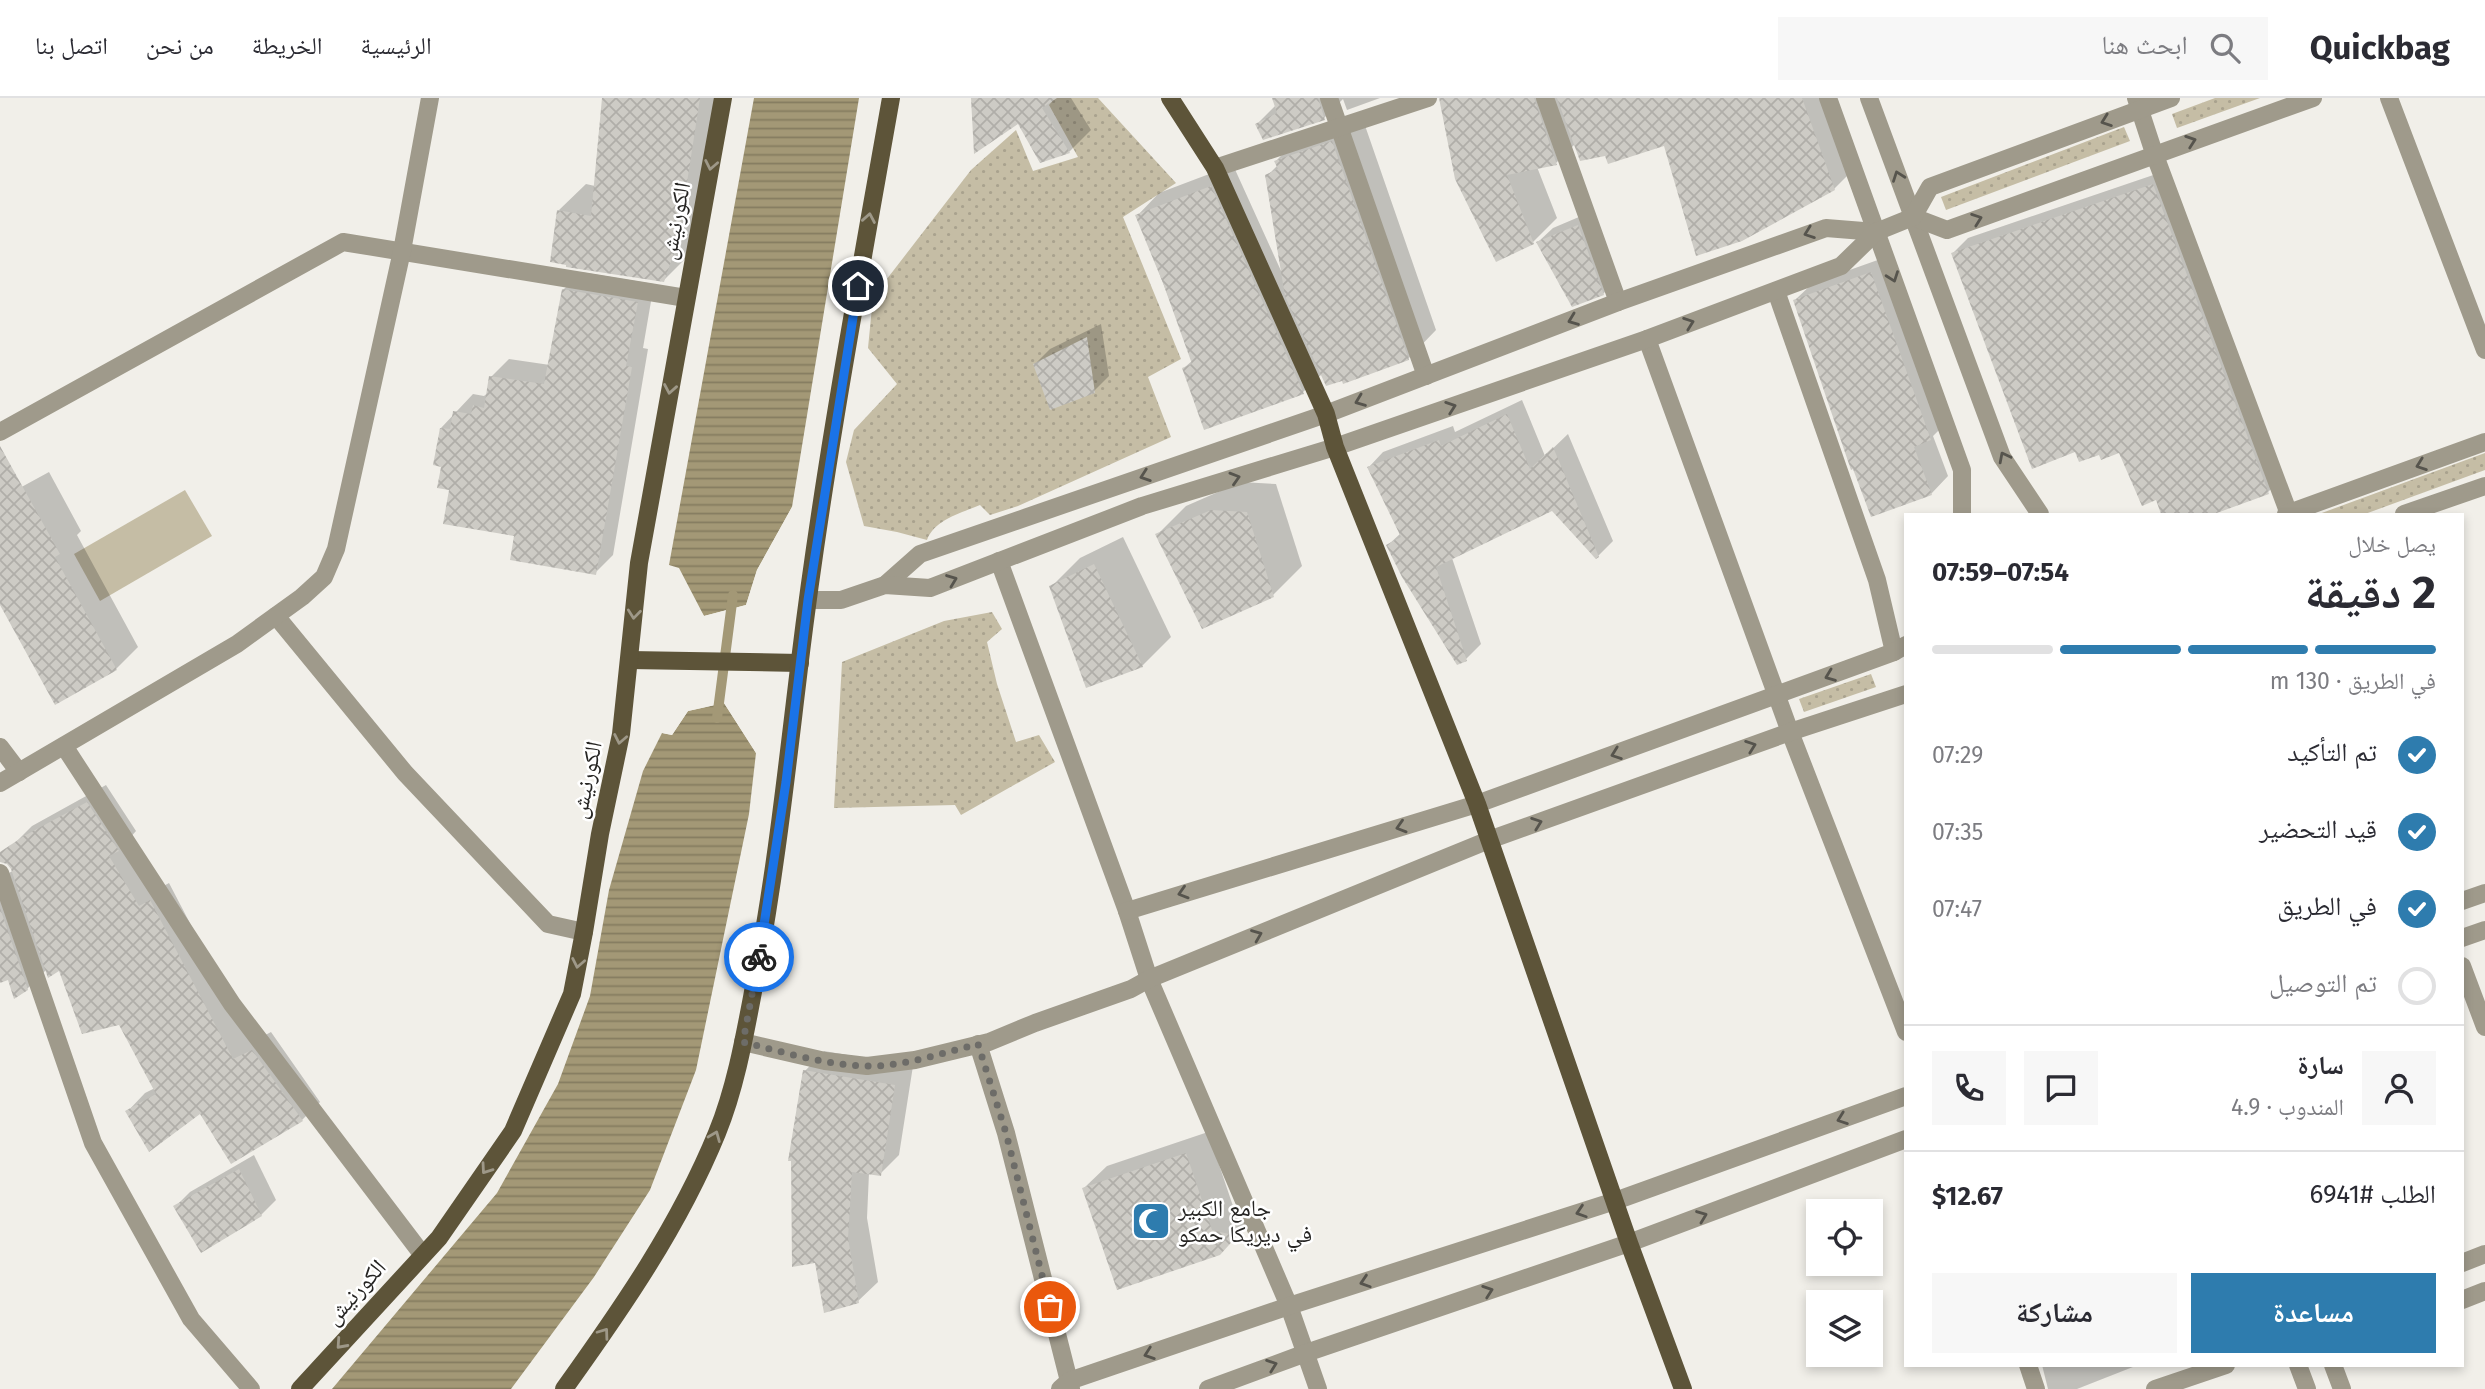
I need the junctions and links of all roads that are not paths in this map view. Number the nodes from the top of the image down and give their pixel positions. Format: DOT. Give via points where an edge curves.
graph roads {
  1 [pos="430,98"];
  2 [pos="723,98"];
  3 [pos="891,98"];
  4 [pos="1170,98"];
  5 [pos="1329,98"];
  6 [pos="1428,98"];
  7 [pos="1545,98"];
  8 [pos="1828,98"];
  9 [pos="1869,98"];
  10 [pos="2171,98"];
  11 [pos="2313,98"];
  12 [pos="2389,98"];
  13 [pos="2138,103"];
  14 [pos="1339,127"];
  15 [pos="2154,153"];
  16 [pos="1214,169"];
  17 [pos="1913,217"];
  18 [pos="1876,232"];
  19 [pos="402,251"];
  20 [pos="1776,291"];
  21 [pos="686,298"];
  22 [pos="1618,302"];
  23 [pos="1647,339"];
  24 [pos="2485,350"];
  25 [pos="1426,376"];
  26 [pos="1325,414"];
  27 [pos="0,432"];
  28 [pos="2485,442"];
  29 [pos="1335,447"];
  30 [pos="2485,486"];
  31 [pos="1962,513"];
  32 [pos="2039,513"];
  33 [pos="2288,513"];
  34 [pos="2291,513"];
  35 [pos="2406,513"];
  36 [pos="999,561"];
  37 [pos="885,585"];
  38 [pos="808,600"];
  39 [pos="276,616"];
  40 [pos="1900,649"];
  41 [pos="630,660"];
  42 [pos="800,663"];
  43 [pos="1904,695"];
  44 [pos="1778,696"];
  45 [pos="1790,732"];
  46 [pos="64,746"];
  47 [pos="0,747"];
  48 [pos="19,772"];
  49 [pos="0,783"];
  50 [pos="1477,804"];
  51 [pos="1489,840"];
  52 [pos="0,873"];
  53 [pos="2485,893"];
  54 [pos="2464,900"];
  55 [pos="1127,911"];
  56 [pos="2485,930"];
  57 [pos="584,932"];
  58 [pos="2464,937"];
  59 [pos="2464,971"];
  60 [pos="1149,979"];
  61 [pos="1904,1027"];
  62 [pos="2485,1027"];
  63 [pos="743,1042"];
  64 [pos="978,1044"];
  65 [pos="1904,1097"];
  66 [pos="1904,1140"];
  67 [pos="1615,1201"];
  68 [pos="1629,1243"];
  69 [pos="422,1254"];
  70 [pos="2485,1254"];
  71 [pos="2464,1261"];
  72 [pos="2485,1291"];
  73 [pos="2464,1299"];
  74 [pos="1289,1306"];
  75 [pos="1306,1353"];
  76 [pos="2029,1367"];
  77 [pos="2220,1367"];
  78 [pos="2299,1367"];
  79 [pos="2334,1367"];
  80 [pos="1066,1386"];
  81 [pos="251,1389"];
  82 [pos="300,1389"];
  83 [pos="564,1389"];
  84 [pos="1208,1389"];
  85 [pos="1318,1389"];
  86 [pos="1683,1389"];
  87 [pos="2036,1389"];
  88 [pos="2155,1389"];
  89 [pos="2307,1389"];
  90 [pos="2342,1389"];
  1 -- 19 [label="street"];
  2 -- 21 [label="main road, الكورنيش, one-way"];
  38 -- 3 [label="main road, one-way"];
  4 -- 16 [label="main road"];
  5 -- 14 [label="street"];
  6 -- 14 [label="street"];
  7 -- 22 [label="street"];
  8 -- 18 [label="street"];
  17 -- 9 [label="street, one-way"];
  10 -- 13 [label="street"];
  15 -- 11 [label="street, one-way"];
  12 -- 24 [label="street"];
  13 -- 15 [label="street"];
  13 -- 17 [label="street, one-way" via="1930,187"];
  14 -- 16 [label="street"];
  14 -- 25 [label="street"];
  17 -- 15 [label="street, one-way" via="1947,230"];
  15 -- 33 [label="street"];
  16 -- 26 [label="main road"];
  17 -- 18 [label="street"];
  32 -- 17 [label="street, one-way" via="2002,457"];
  18 -- 20 [label="street" via="1841,266"];
  18 -- 22 [label="street, one-way" via="1826,228"];
  18 -- 31 [label="street, one-way" via="1962,470"];
  19 -- 21 [label="street"];
  19 -- 27 [label="street" via="343,242"];
  19 -- 39 [label="street" via="336,549 324,577"];
  23 -- 20 [label="street, one-way"];
  20 -- 40 [label="street"];
  21 -- 41 [label="main road, الكورنيش, one-way" via="639,563"];
  22 -- 25 [label="street, one-way"];
  29 -- 23 [label="street, one-way"];
  23 -- 44 [label="street"];
  25 -- 26 [label="street, one-way"];
  26 -- 29 [label="main road"];
  26 -- 37 [label="street, one-way" via="920,554"];
  28 -- 34 [label="street, one-way"];
  36 -- 29 [label="street, one-way" via="1142,506"];
  29 -- 50 [label="main road"];
  30 -- 35 [label="street"];
  37 -- 36 [label="street, one-way" via="930,588"];
  36 -- 55 [label="street"];
  37 -- 38 [label="street" via="841,600"];
  38 -- 42 [label="main road"];
  39 -- 46 [label="street"];
  39 -- 57 [label="street" via="405,773 548,924"];
  40 -- 44 [label="street, one-way"];
  41 -- 42 [label="main road"];
  41 -- 57 [label="main road, الكورنيش, one-way"];
  42 -- 63 [label="main road" via="766,921"];
  43 -- 45 [label="street"];
  44 -- 45 [label="street"];
  44 -- 50 [label="street, one-way"];
  51 -- 45 [label="street, one-way"];
  45 -- 61 [label="street"];
  46 -- 48 [label="street"];
  46 -- 69 [label="street" via="232,1004"];
  47 -- 48 [label="street"];
  48 -- 49 [label="street"];
  50 -- 51 [label="main road"];
  50 -- 55 [label="street, one-way"];
  60 -- 51 [label="street, one-way"];
  51 -- 67 [label="main road"];
  52 -- 81 [label="street" via="93,1143 191,1319"];
  53 -- 54 [label="street"];
  55 -- 60 [label="street"];
  56 -- 58 [label="street"];
  57 -- 69 [label="main road, الكورنيش, one-way" via="572,994 513,1131 439,1238"];
  59 -- 62 [label="street"];
  60 -- 64 [label="street"];
  60 -- 74 [label="street"];
  63 -- 64 [label="street" via="867,1066"];
  83 -- 63 [label="main road, one-way" via="617,1316 688,1198 718,1130"];
  64 -- 80 [label="street" via="1006,1133"];
  65 -- 67 [label="street, one-way"];
  68 -- 66 [label="street, one-way"];
  67 -- 68 [label="main road"];
  67 -- 74 [label="street, one-way"];
  75 -- 68 [label="street, one-way"];
  68 -- 86 [label="main road"];
  69 -- 82 [label="main road, الكورنيش, one-way"];
  70 -- 71 [label="street"];
  72 -- 73 [label="street"];
  74 -- 75 [label="street"];
  74 -- 80 [label="street, one-way"];
  84 -- 75 [label="street, one-way"];
  75 -- 85 [label="street"];
  76 -- 87 [label="street"];
  77 -- 88 [label="street"];
  78 -- 89 [label="street"];
  79 -- 90 [label="street"];
}
